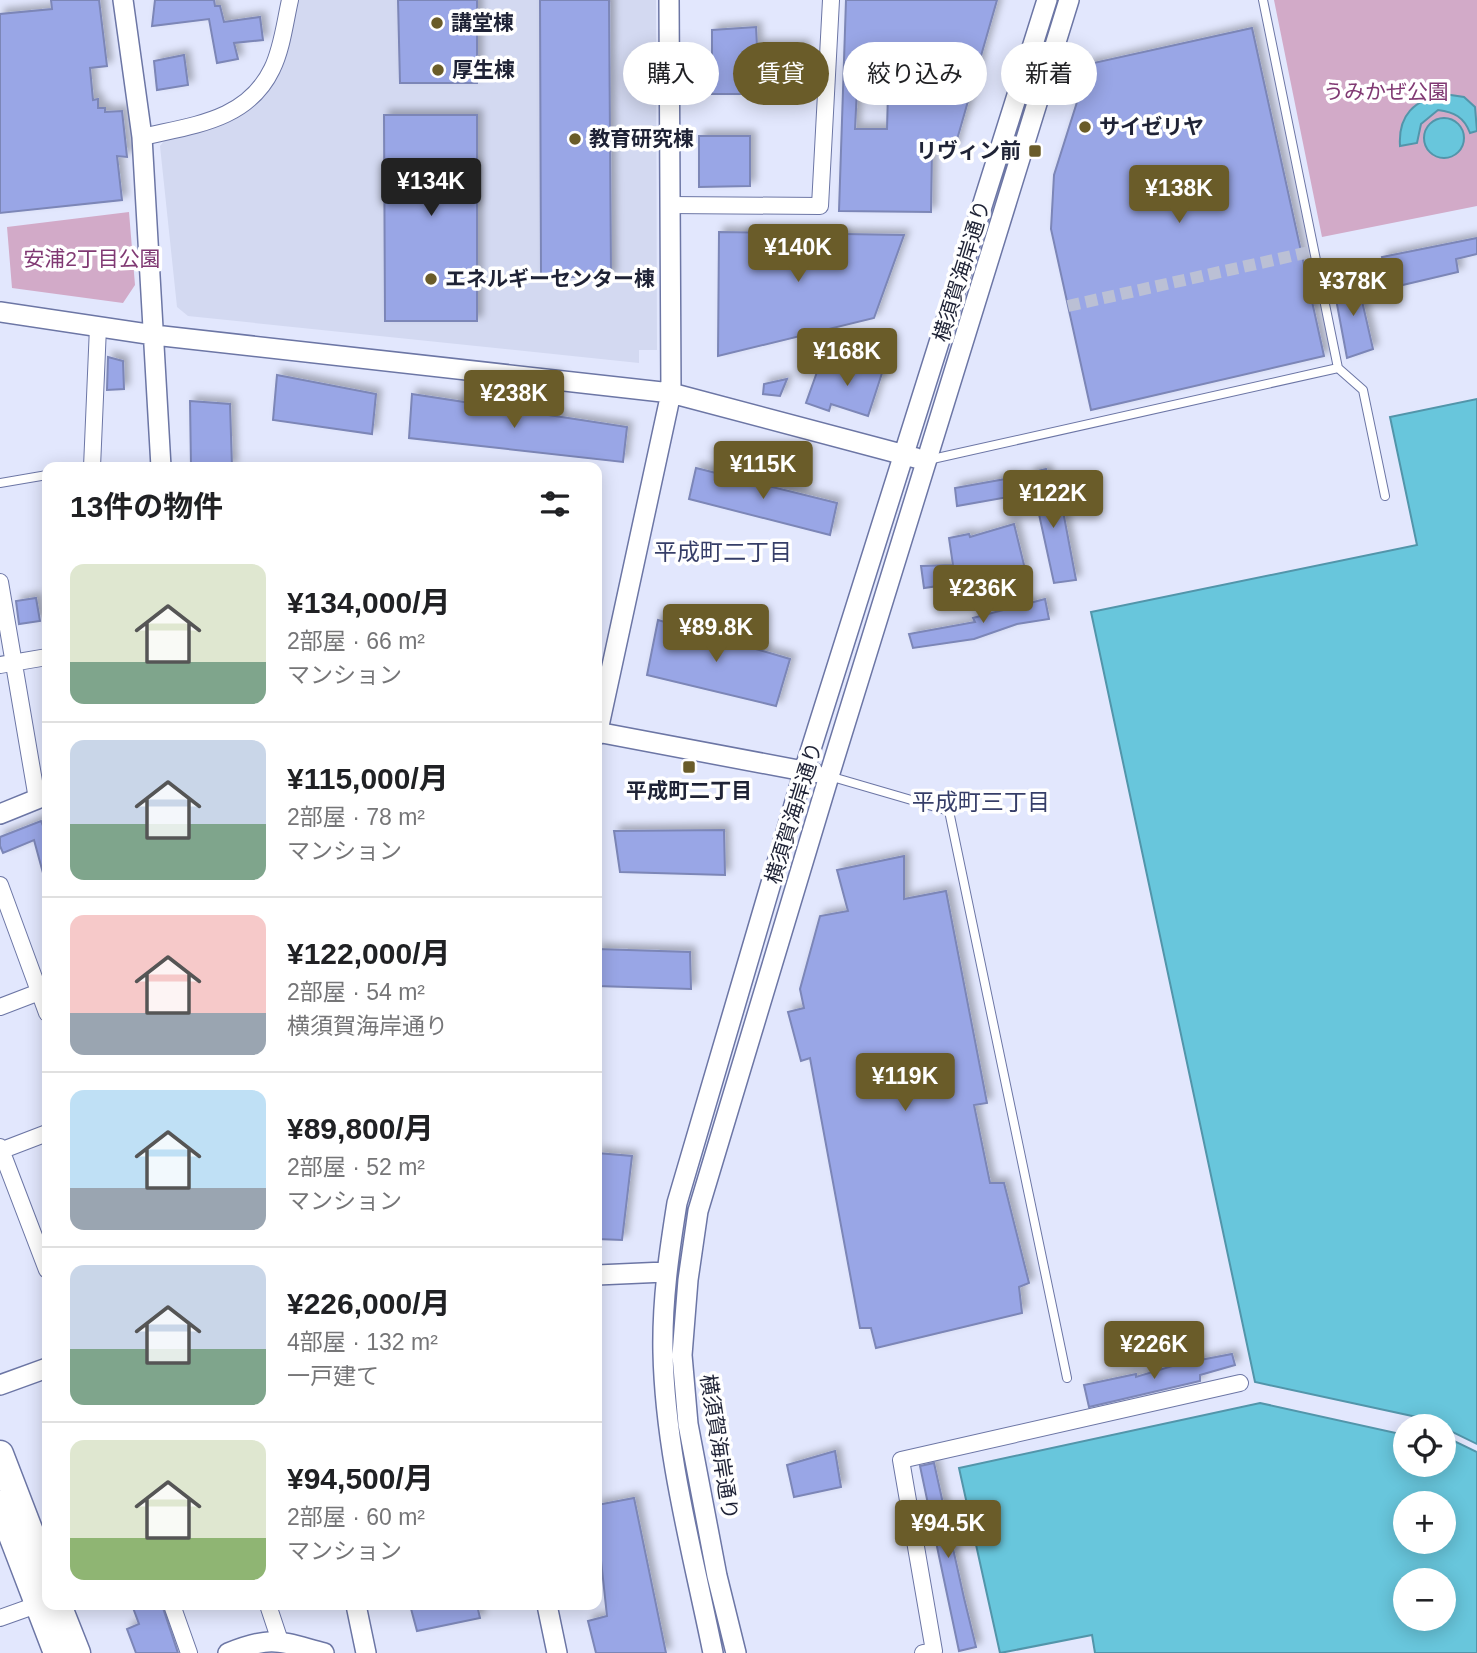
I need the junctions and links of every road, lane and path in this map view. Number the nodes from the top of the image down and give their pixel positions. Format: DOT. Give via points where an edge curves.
graph roads {
  1 [pos="123,0"];
  2 [pos="290,0"];
  3 [pos="669,0"];
  4 [pos="831,0"];
  5 [pos="1047,0"];
  6 [pos="1069,0"];
  7 [pos="1263,0"];
  8 [pos="142,137"];
  9 [pos="669,205"];
  10 [pos="0,312"];
  11 [pos="98,327"];
  12 [pos="154,335"];
  13 [pos="1338,368"];
  14 [pos="671,393"];
  15 [pos="905,456"];
  16 [pos="928,460"];
  17 [pos="92,462"];
  18 [pos="161,462"];
  19 [pos="42,476"];
  20 [pos="0,483"];
  21 [pos="1385,496"];
  22 [pos="0,582"];
  23 [pos="42,658"];
  24 [pos="8,664"];
  25 [pos="602,710"];
  26 [pos="602,734"];
  27 [pos="804,771"];
  28 [pos="828,776"];
  29 [pos="42,797"];
  30 [pos="0,814"];
  31 [pos="0,885"];
  32 [pos="42,988"];
  33 [pos="42,990"];
  34 [pos="0,1007"];
  35 [pos="42,1135"];
  36 [pos="0,1150"];
  37 [pos="42,1257"];
  38 [pos="665,1272"];
  39 [pos="602,1275"];
  40 [pos="42,1370"];
  41 [pos="1067,1378"];
  42 [pos="1240,1383"];
  43 [pos="0,1385"];
  44 [pos="0,1454"];
  45 [pos="0,1504"];
  46 [pos="42,1563"];
  47 [pos="42,1591"];
  48 [pos="42,1605"];
  49 [pos="49,1610"];
  50 [pos="52,1610"];
  51 [pos="174,1610"];
  52 [pos="270,1610"];
  53 [pos="357,1610"];
  54 [pos="548,1610"];
  55 [pos="0,1618"];
  56 [pos="280,1641"];
  57 [pos="930,1652"];
  58 [pos="57,1653"];
  59 [pos="77,1653"];
  60 [pos="189,1653"];
  61 [pos="228,1653"];
  62 [pos="324,1653"];
  63 [pos="366,1653"];
  64 [pos="557,1653"];
  65 [pos="713,1653"];
  66 [pos="736,1653"];
  1 -- 8 [label="street"];
  2 -- 8 [label="street" via="273,67 246,104 224,118"];
  3 -- 9 [label="street"];
  4 -- 9 [label="street" via="820,206"];
  5 -- 15 [label="street"];
  6 -- 16 [label="street, 横須賀海岸通り"];
  7 -- 13 [label="lane"];
  8 -- 12 [label="street"];
  9 -- 14 [label="street"];
  10 -- 11 [label="street"];
  11 -- 12 [label="street"];
  11 -- 17 [label="street"];
  12 -- 14 [label="street"];
  12 -- 18 [label="street"];
  13 -- 16 [label="lane"];
  13 -- 21 [label="lane" via="1363,390"];
  14 -- 15 [label="street"];
  14 -- 25 [label="street"];
  15 -- 16 [label="street"];
  15 -- 27 [label="street"];
  16 -- 28 [label="street, 横須賀海岸通り"];
  19 -- 20 [label="lane"];
  22 -- 24 [label="street"];
  23 -- 24 [label="street"];
  24 -- 29 [label="street"];
  26 -- 27 [label="street"];
  27 -- 28 [label="street"];
  27 -- 38 [label="street" via="677,1203"];
  28 -- 41 [label="lane" via="949,811"];
  28 -- 66 [label="street, 横須賀海岸通り" via="698,1211 688,1280 682,1354 688,1424"];
  29 -- 30 [label="street"];
  31 -- 32 [label="street"];
  33 -- 34 [label="street"];
  35 -- 36 [label="street"];
  36 -- 37 [label="street"];
  38 -- 39 [label="street"];
  38 -- 65 [label="street" via="663,1352 670,1434"];
  40 -- 43 [label="street"];
  42 -- 57 [label="street" via="901,1460"];
  44 -- 46 [label="highway"];
  45 -- 47 [label="highway"];
  48 -- 55 [label="street"];
  49 -- 58 [label="highway"];
  50 -- 59 [label="highway"];
  51 -- 60 [label="street"];
  52 -- 56 [label="street"];
  53 -- 63 [label="street"];
  54 -- 64 [label="street"];
  56 -- 61 [label="street" via="259,1641"];
  56 -- 62 [label="street"];
}
